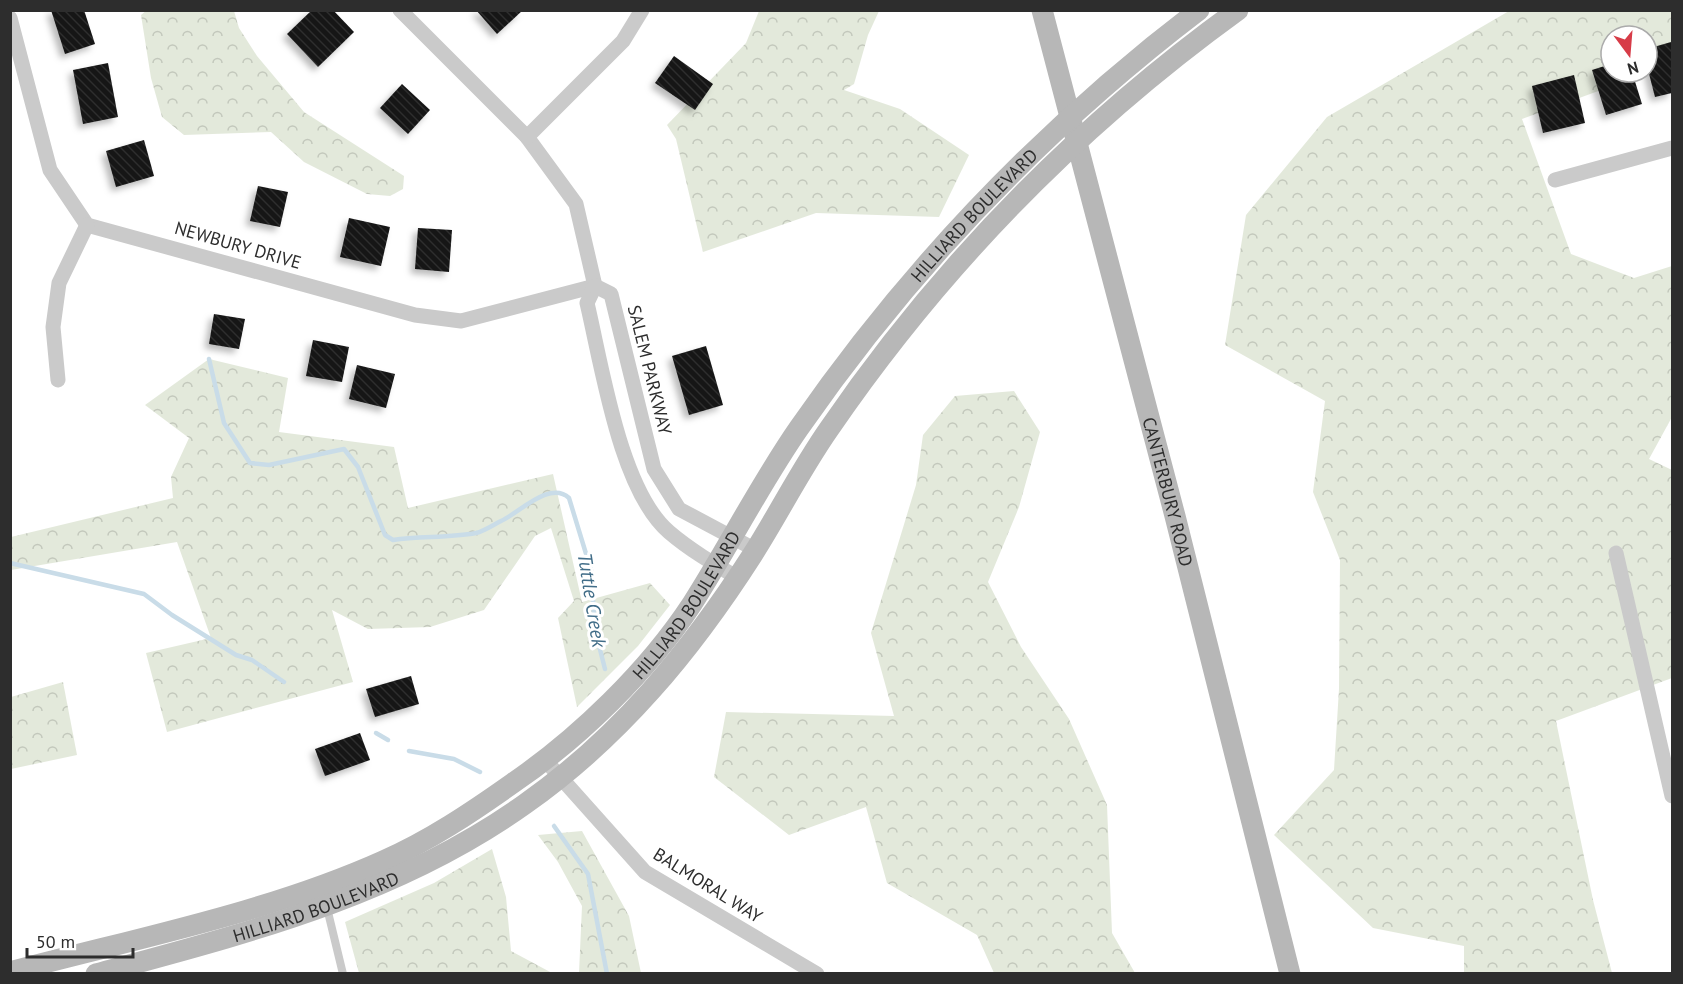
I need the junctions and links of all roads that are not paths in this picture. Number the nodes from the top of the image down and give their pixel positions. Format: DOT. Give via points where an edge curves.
graph roads {
  1 [pos="400,10"];
  2 [pos="642,10"];
  3 [pos="1042,10"];
  4 [pos="1199,10"];
  5 [pos="1238,10"];
  6 [pos="10,18"];
  7 [pos="1070,117"];
  8 [pos="527,137"];
  9 [pos="1077,144"];
  10 [pos="1672,148"];
  11 [pos="1555,180"];
  12 [pos="87,225"];
  13 [pos="595,286"];
  14 [pos="58,380"];
  15 [pos="734,536"];
  16 [pos="756,550"];
  17 [pos="1616,554"];
  18 [pos="716,565"];
  19 [pos="738,578"];
  20 [pos="545,760"];
  21 [pos="559,778"];
  22 [pos="1672,796"];
  23 [pos="319,886"];
  24 [pos="327,908"];
  25 [pos="108,946"];
  26 [pos="10,972"];
  27 [pos="109,972"];
  28 [pos="343,974"];
  29 [pos="817,974"];
  30 [pos="1290,974"];
  1 -- 8 [label="street"];
  2 -- 8 [label="street" via="623,41"];
  3 -- 7 [label="main road, CANTERBURY ROAD"];
  4 -- 7 [label="main road, HILLIARD BOULEVARD"];
  5 -- 9 [label="main road, HILLIARD BOULEVARD" via="1119,105"];
  6 -- 12 [label="street" via="50,170"];
  7 -- 9 [label="main road, CANTERBURY ROAD"];
  7 -- 15 [label="main road, HILLIARD BOULEVARD" via="1012,171 929,260 798,430"];
  8 -- 13 [label="street" via="576,204"];
  9 -- 16 [label="main road, HILLIARD BOULEVARD" via="995,223 918,310 828,430"];
  9 -- 30 [label="main road, CANTERBURY ROAD"];
  10 -- 11 [label="street"];
  12 -- 13 [label="street, NEWBURY DRIVE" via="415,315 461,321"];
  12 -- 14 [label="street" via="59,283 53,327"];
  13 -- 15 [label="street, SALEM PARKWAY" via="611,294 654,469 679,508"];
  13 -- 18 [label="street" via="587,303 628,470 646,504 668,531"];
  15 -- 16 [label="street, SALEM PARKWAY"];
  15 -- 18 [label="main road, HILLIARD BOULEVARD"];
  16 -- 19 [label="main road, HILLIARD BOULEVARD"];
  17 -- 22 [label="street"];
  18 -- 19 [label="street"];
  18 -- 20 [label="main road, HILLIARD BOULEVARD" via="689,608 637,672 608,704"];
  19 -- 21 [label="main road, HILLIARD BOULEVARD" via="659,683 625,720"];
  20 -- 21 [label="street, BALMORAL WAY"];
  20 -- 23 [label="main road, HILLIARD BOULEVARD" via="423,840"];
  21 -- 24 [label="main road, HILLIARD BOULEVARD" via="455,848 410,873"];
  21 -- 29 [label="street, BALMORAL WAY" via="645,872"];
  23 -- 24 [label="lane"];
  23 -- 25 [label="main road, HILLIARD BOULEVARD"];
  24 -- 27 [label="main road, HILLIARD BOULEVARD"];
  24 -- 28 [label="lane"];
  25 -- 26 [label="main road, HILLIARD BOULEVARD"];
  25 -- 27 [label="lane"];
}
